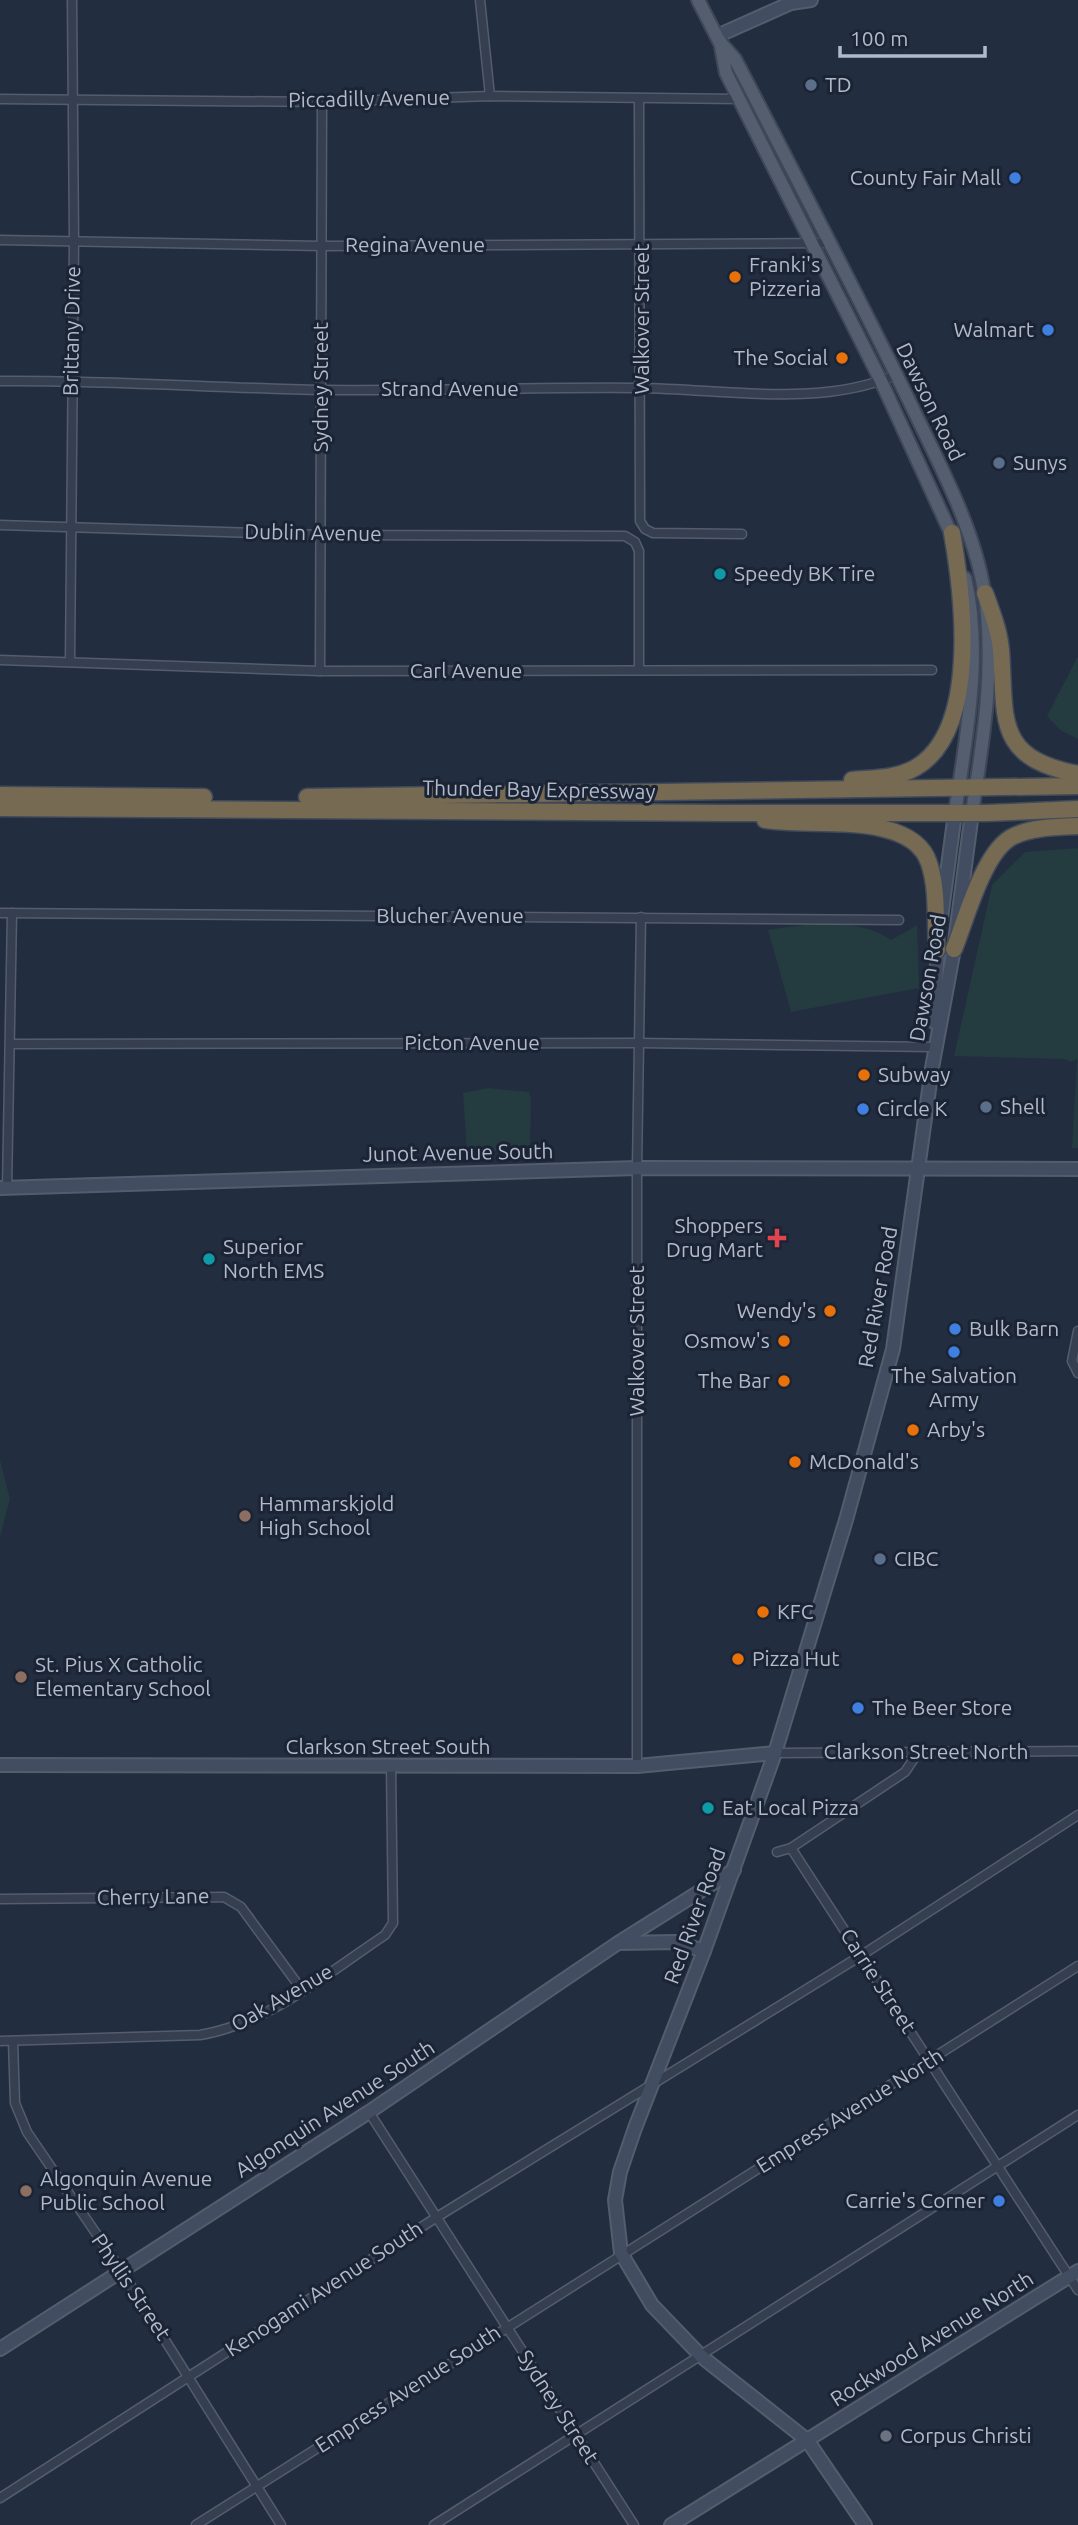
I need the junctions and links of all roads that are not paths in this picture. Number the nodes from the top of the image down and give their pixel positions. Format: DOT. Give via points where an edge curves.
graph roads {
  1 [pos="72,0"];
  2 [pos="480,0"];
  3 [pos="698,0"];
  4 [pos="811,0"];
  5 [pos="718,39"];
  6 [pos="490,96"];
  7 [pos="639,98"];
  8 [pos="0,99"];
  9 [pos="739,99"];
  10 [pos="71,100"];
  11 [pos="322,102"];
  12 [pos="0,240"];
  13 [pos="74,240"];
  14 [pos="642,243"];
  15 [pos="812,243"];
  16 [pos="829,243"];
  17 [pos="322,246"];
  18 [pos="896,375"];
  19 [pos="72,380"];
  20 [pos="881,381"];
  21 [pos="0,382"];
  22 [pos="642,388"];
  23 [pos="322,390"];
  24 [pos="70,524"];
  25 [pos="0,525"];
  26 [pos="952,533"];
  27 [pos="742,534"];
  28 [pos="320,535"];
  29 [pos="985,593"];
  30 [pos="0,660"];
  31 [pos="70,661"];
  32 [pos="639,669"];
  33 [pos="932,670"];
  34 [pos="320,671"];
  35 [pos="1078,774"];
  36 [pos="1078,786"];
  37 [pos="958,789"];
  38 [pos="976,789"];
  39 [pos="734,790"];
  40 [pos="0,795"];
  41 [pos="0,808"];
  42 [pos="1078,809"];
  43 [pos="724,813"];
  44 [pos="955,813"];
  45 [pos="972,813"];
  46 [pos="1078,826"];
  47 [pos="0,913"];
  48 [pos="12,913"];
  49 [pos="640,917"];
  50 [pos="899,919"];
  51 [pos="946,949"];
  52 [pos="639,1043"];
  53 [pos="11,1044"];
  54 [pos="933,1047"];
  55 [pos="932,1068"];
  56 [pos="637,1168"];
  57 [pos="1078,1168"];
  58 [pos="918,1170"];
  59 [pos="4,1189"];
  60 [pos="1078,1331"];
  61 [pos="1078,1373"];
  62 [pos="919,1751"];
  63 [pos="1078,1751"];
  64 [pos="775,1753"];
  65 [pos="0,1765"];
  66 [pos="391,1766"];
  67 [pos="637,1766"];
  68 [pos="1078,1815"];
  69 [pos="791,1848"];
  70 [pos="777,1852"];
  71 [pos="734,1870"];
  72 [pos="0,1899"];
  73 [pos="618,1943"];
  74 [pos="704,1951"];
  75 [pos="862,1955"];
  76 [pos="1078,1966"];
  77 [pos="302,1990"];
  78 [pos="0,2041"];
  79 [pos="13,2041"];
  80 [pos="929,2062"];
  81 [pos="651,2086"];
  82 [pos="369,2112"];
  83 [pos="1078,2115"];
  84 [pos="1000,2167"];
  85 [pos="436,2217"];
  86 [pos="621,2253"];
  87 [pos="121,2270"];
  88 [pos="1074,2274"];
  89 [pos="1078,2290"];
  90 [pos="506,2326"];
  91 [pos="0,2349"];
  92 [pos="702,2357"];
  93 [pos="189,2375"];
  94 [pos="576,2435"];
  95 [pos="807,2440"];
  96 [pos="257,2485"];
  97 [pos="0,2498"];
  98 [pos="196,2525"];
  99 [pos="281,2525"];
  100 [pos="433,2525"];
  101 [pos="634,2525"];
  102 [pos="671,2525"];
  103 [pos="865,2525"];
  1 -- 10 [label="street, Brittany Drive"];
  2 -- 6 [label="street"];
  3 -- 5 [label="main road, Dawson Road"];
  4 -- 5 [label="main road" via="791,3"];
  5 -- 9 [label="main road, Dawson Road" via="726,73"];
  5 -- 16 [label="main road, Dawson Road" via="735,59"];
  6 -- 7 [label="street, Piccadilly Avenue"];
  6 -- 11 [label="street, Piccadilly Avenue"];
  7 -- 9 [label="street, Piccadilly Avenue"];
  7 -- 14 [label="street, Walkover Street"];
  8 -- 10 [label="street, Piccadilly Avenue"];
  9 -- 15 [label="main road, Dawson Road"];
  10 -- 11 [label="street, Piccadilly Avenue"];
  10 -- 13 [label="street, Brittany Drive"];
  11 -- 17 [label="street, Sydney Street"];
  12 -- 13 [label="street, Regina Avenue"];
  13 -- 17 [label="street, Regina Avenue"];
  13 -- 19 [label="street, Brittany Drive"];
  14 -- 15 [label="street, Regina Avenue"];
  14 -- 17 [label="street, Regina Avenue"];
  14 -- 22 [label="street, Walkover Street"];
  15 -- 16 [label="street, Regina Avenue"];
  15 -- 20 [label="main road, Dawson Road"];
  16 -- 18 [label="main road, Dawson Road"];
  17 -- 23 [label="street, Sydney Street"];
  18 -- 20 [label="street, Strand Avenue"];
  18 -- 29 [label="main road, Dawson Road" via="945,477"];
  19 -- 21 [label="street, Strand Avenue"];
  19 -- 23 [label="street, Strand Avenue"];
  19 -- 24 [label="street, Brittany Drive"];
  20 -- 22 [label="street, Strand Avenue" via="855,390 816,393"];
  20 -- 26 [label="main road, Dawson Road"];
  22 -- 23 [label="street, Strand Avenue"];
  22 -- 27 [label="street, Walkover Street" via="640,521 645,530"];
  23 -- 28 [label="street, Sydney Street"];
  24 -- 25 [label="street, Dublin Avenue"];
  24 -- 28 [label="street, Dublin Avenue"];
  24 -- 31 [label="street, Brittany Drive"];
  26 -- 37 [label="main road, Dawson Road" via="971,622 968,716"];
  26 -- 39 [label="highway" via="964,638 954,711 943,742 921,764 895,777"];
  28 -- 32 [label="street, Dublin Avenue" via="625,536 639,551"];
  28 -- 34 [label="street, Sydney Street"];
  29 -- 35 [label="highway" via="998,627 1004,720 1017,744 1031,757 1055,770"];
  29 -- 38 [label="main road, Dawson Road" via="989,665"];
  30 -- 31 [label="street, Carl Avenue"];
  31 -- 34 [label="street, Carl Avenue"];
  32 -- 33 [label="street, Carl Avenue"];
  32 -- 34 [label="street, Carl Avenue"];
  36 -- 38 [label="highway, Thunder Bay Expressway"];
  37 -- 38 [label="highway, Thunder Bay Expressway"];
  37 -- 39 [label="highway, Thunder Bay Expressway"];
  37 -- 44 [label="main road, Dawson Road"];
  38 -- 45 [label="main road, Dawson Road"];
  39 -- 40 [label="highway, Thunder Bay Expressway" via="318,797"];
  41 -- 43 [label="highway, Thunder Bay Expressway"];
  42 -- 45 [label="highway, Thunder Bay Expressway"];
  43 -- 44 [label="highway, Thunder Bay Expressway"];
  43 -- 51 [label="highway" via="786,824 877,827 906,837 917,844 931,868"];
  44 -- 45 [label="highway, Thunder Bay Expressway"];
  44 -- 51 [label="main road, Dawson Road"];
  45 -- 51 [label="main road, Dawson Road"];
  46 -- 51 [label="highway" via="1030,831 1006,839 989,862"];
  47 -- 48 [label="street, Blucher Avenue"];
  48 -- 49 [label="street, Blucher Avenue"];
  48 -- 53 [label="street"];
  49 -- 50 [label="street, Blucher Avenue"];
  49 -- 52 [label="street, Walkover Street"];
  51 -- 54 [label="main road, Dawson Road"];
  51 -- 55 [label="main road, Dawson Road"];
  52 -- 53 [label="street, Picton Avenue"];
  52 -- 54 [label="street, Picton Avenue"];
  52 -- 56 [label="street, Walkover Street"];
  53 -- 59 [label="street"];
  54 -- 55 [label="main road, Dawson Road"];
  55 -- 58 [label="main road, Red River Road"];
  56 -- 58 [label="main road, Junot Avenue South"];
  56 -- 59 [label="main road, Junot Avenue South"];
  56 -- 67 [label="street, Walkover Street"];
  57 -- 58 [label="main road, Junot Avenue South"];
  58 -- 64 [label="main road, Red River Road" via="893,1349"];
  60 -- 61 [label="street" via="1072,1361"];
  62 -- 63 [label="street, Clarkson Street North"];
  62 -- 64 [label="street, Clarkson Street North"];
  62 -- 69 [label="street" via="905,1772"];
  64 -- 67 [label="main road, Clarkson Street South"];
  64 -- 71 [label="main road, Red River Road"];
  65 -- 66 [label="main road, Clarkson Street South"];
  66 -- 67 [label="main road, Clarkson Street South"];
  66 -- 77 [label="street, Oak Avenue" via="393,1923 385,1936"];
  68 -- 75 [label="street, Kenogami Avenue South"];
  69 -- 70 [label="street"];
  69 -- 75 [label="street, Carrie Street"];
  71 -- 73 [label="main road, Algonquin Avenue South"];
  71 -- 74 [label="main road, Red River Road"];
  72 -- 77 [label="street, Cherry Lane" via="223,1897 241,1907"];
  73 -- 74 [label="main road" via="676,1942"];
  73 -- 82 [label="main road, Algonquin Avenue South"];
  74 -- 81 [label="main road, Red River Road"];
  75 -- 80 [label="street, Carrie Street"];
  75 -- 81 [label="street, Kenogami Avenue South"];
  76 -- 80 [label="street, Empress Avenue North"];
  77 -- 79 [label="street, Oak Avenue" via="223,2032"];
  78 -- 79 [label="street, Oak Avenue"];
  79 -- 87 [label="street, Phyllis Street" via="15,2103 27,2132"];
  80 -- 84 [label="street, Carrie Street"];
  80 -- 86 [label="street, Empress Avenue North"];
  81 -- 85 [label="street, Kenogami Avenue South"];
  81 -- 86 [label="main road, Red River Road" via="620,2172 615,2200"];
  82 -- 85 [label="street, Sydney Street"];
  82 -- 87 [label="main road, Algonquin Avenue South"];
  83 -- 84 [label="street"];
  84 -- 88 [label="street, Carrie Street"];
  84 -- 92 [label="street"];
  85 -- 90 [label="street, Sydney Street"];
  85 -- 93 [label="street, Kenogami Avenue South"];
  86 -- 90 [label="street, Empress Avenue South"];
  86 -- 92 [label="main road, Red River Road" via="652,2305"];
  87 -- 91 [label="main road, Algonquin Avenue South"];
  87 -- 93 [label="street, Phyllis Street"];
  88 -- 89 [label="street, Carrie Street"];
  88 -- 95 [label="main road, Rockwood Avenue North"];
  90 -- 94 [label="street, Sydney Street"];
  90 -- 96 [label="street, Empress Avenue South"];
  92 -- 94 [label="street"];
  92 -- 95 [label="main road, Red River Road"];
  93 -- 96 [label="street, Phyllis Street"];
  93 -- 97 [label="street, Kenogami Avenue South"];
  94 -- 100 [label="street"];
  94 -- 101 [label="street, Sydney Street"];
  95 -- 102 [label="main road, Rockwood Avenue North"];
  95 -- 103 [label="main road, Red River Road"];
  96 -- 98 [label="street, Empress Avenue South"];
  96 -- 99 [label="street, Phyllis Street"];
}
